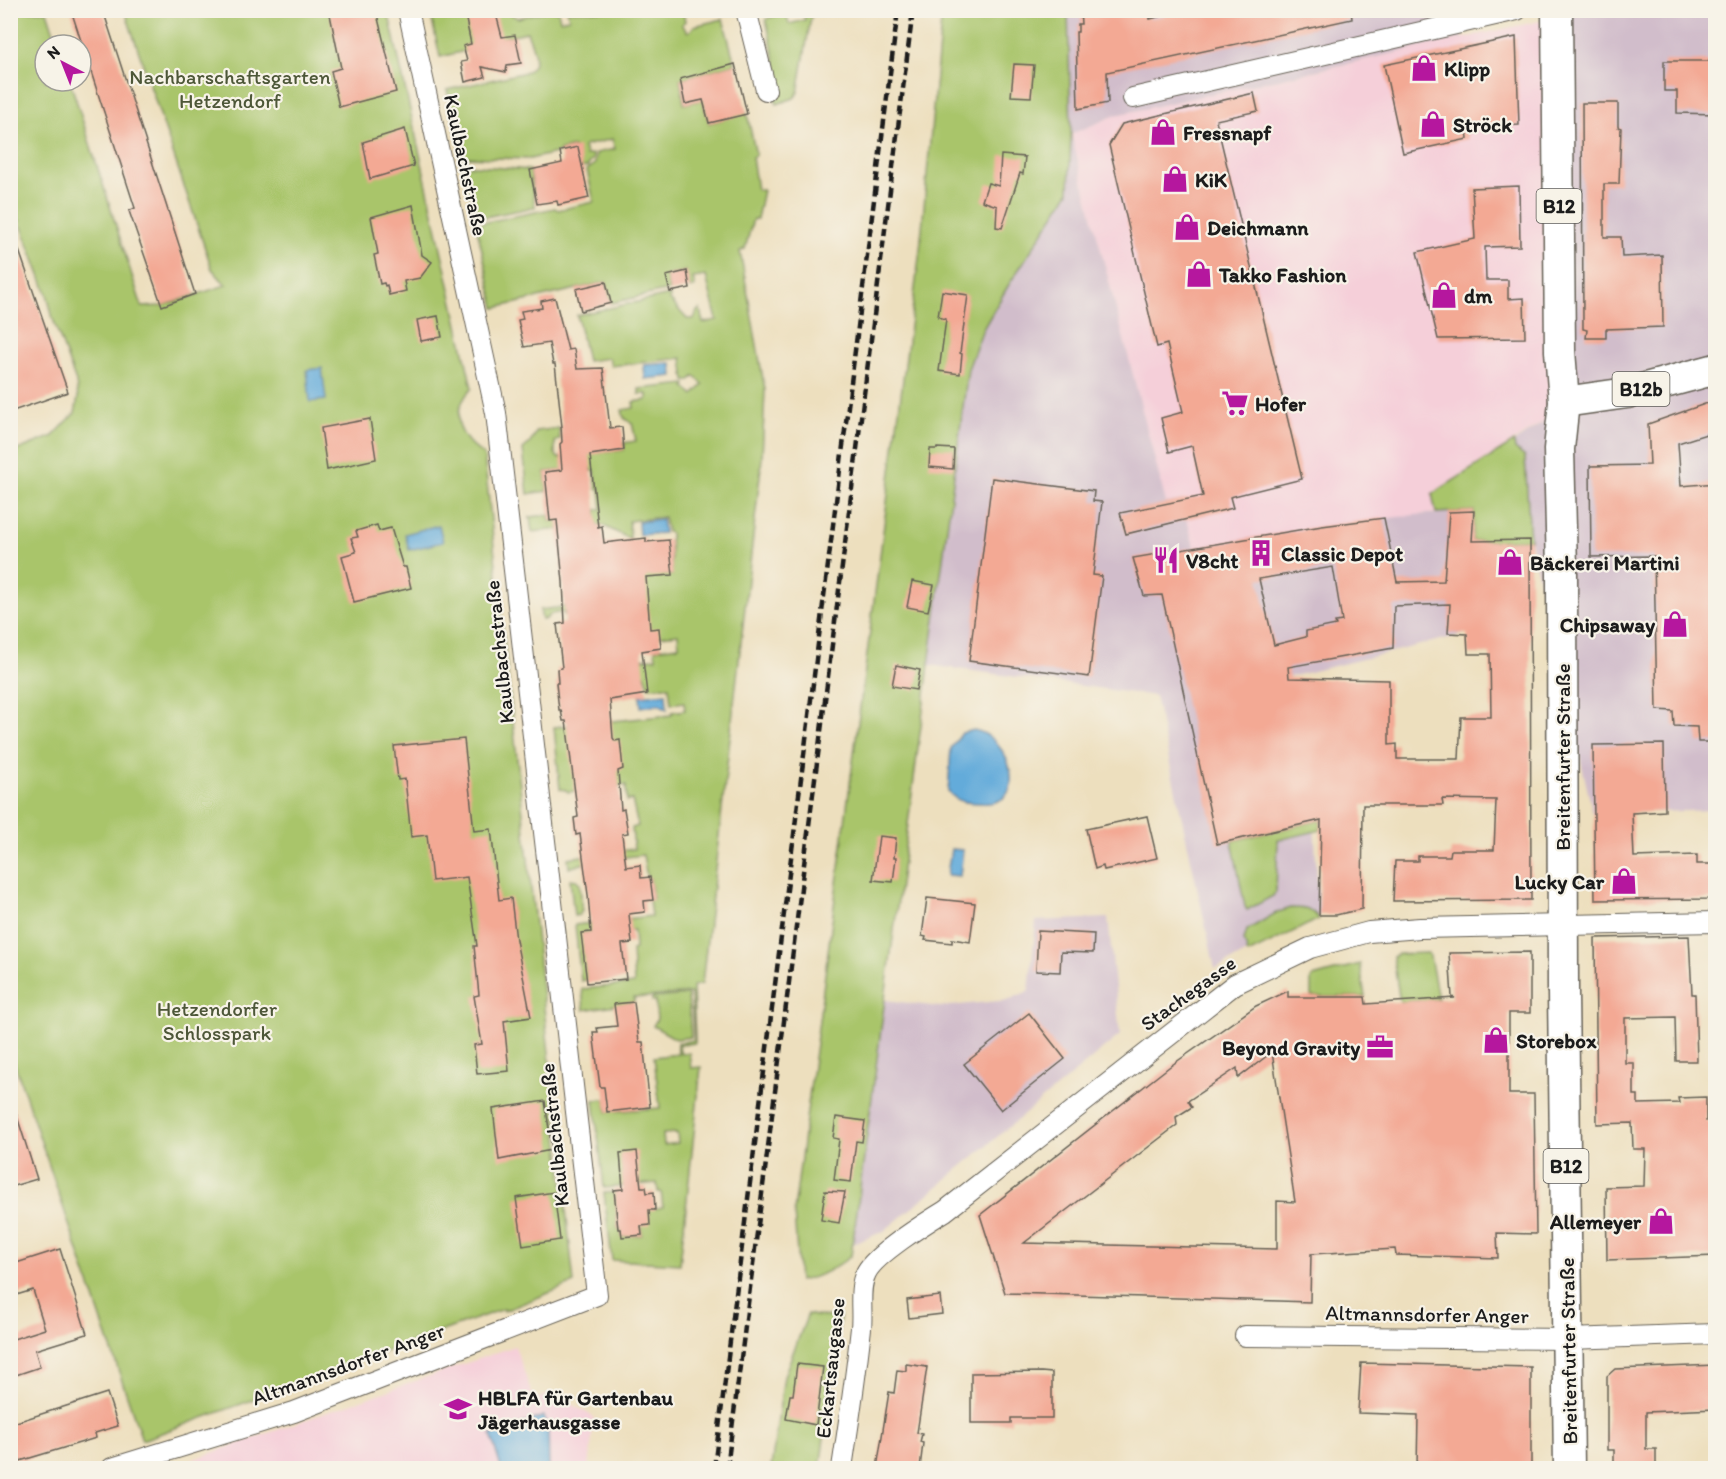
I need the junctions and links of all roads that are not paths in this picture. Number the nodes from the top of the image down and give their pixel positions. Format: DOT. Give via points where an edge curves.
graph roads {
  1 [pos="408,10"];
  2 [pos="746,10"];
  3 [pos="1516,10"];
  4 [pos="1557,10"];
  5 [pos="766,90"];
  6 [pos="1133,98"];
  7 [pos="1716,369"];
  8 [pos="1564,402"];
  9 [pos="1716,922"];
  10 [pos="1564,925"];
  11 [pos="865,1273"];
  12 [pos="597,1295"];
  13 [pos="1716,1334"];
  14 [pos="1245,1336"];
  15 [pos="1568,1339"];
  16 [pos="112,1468"];
  17 [pos="842,1468"];
  18 [pos="1569,1468"];
  1 -- 12 [label="street, Kaulbachstraße" via="496,413"];
  2 -- 5 [label="street"];
  3 -- 6 [label="street"];
  4 -- 8 [label="main road, Breitenfurter Straße / B12" via="1560,351"];
  7 -- 8 [label="main road, B12b" via="1627,393"];
  8 -- 10 [label="main road, Breitenfurter Straße / B12" via="1560,456"];
  9 -- 10 [label="street, Stachegasse"];
  10 -- 11 [label="street, Stachegasse" via="1370,932 1310,948 1235,984 945,1211 917,1228"];
  10 -- 15 [label="main road, Breitenfurter Straße / B12"];
  11 -- 17 [label="street, Eckartsaugasse"];
  12 -- 16 [label="street, Altmannsdorfer Anger" via="294,1412"];
  13 -- 15 [label="street, Altmannsdorfer Anger"];
  14 -- 15 [label="street, Altmannsdorfer Anger"];
  15 -- 18 [label="main road, Breitenfurter Straße / B12"];
}
